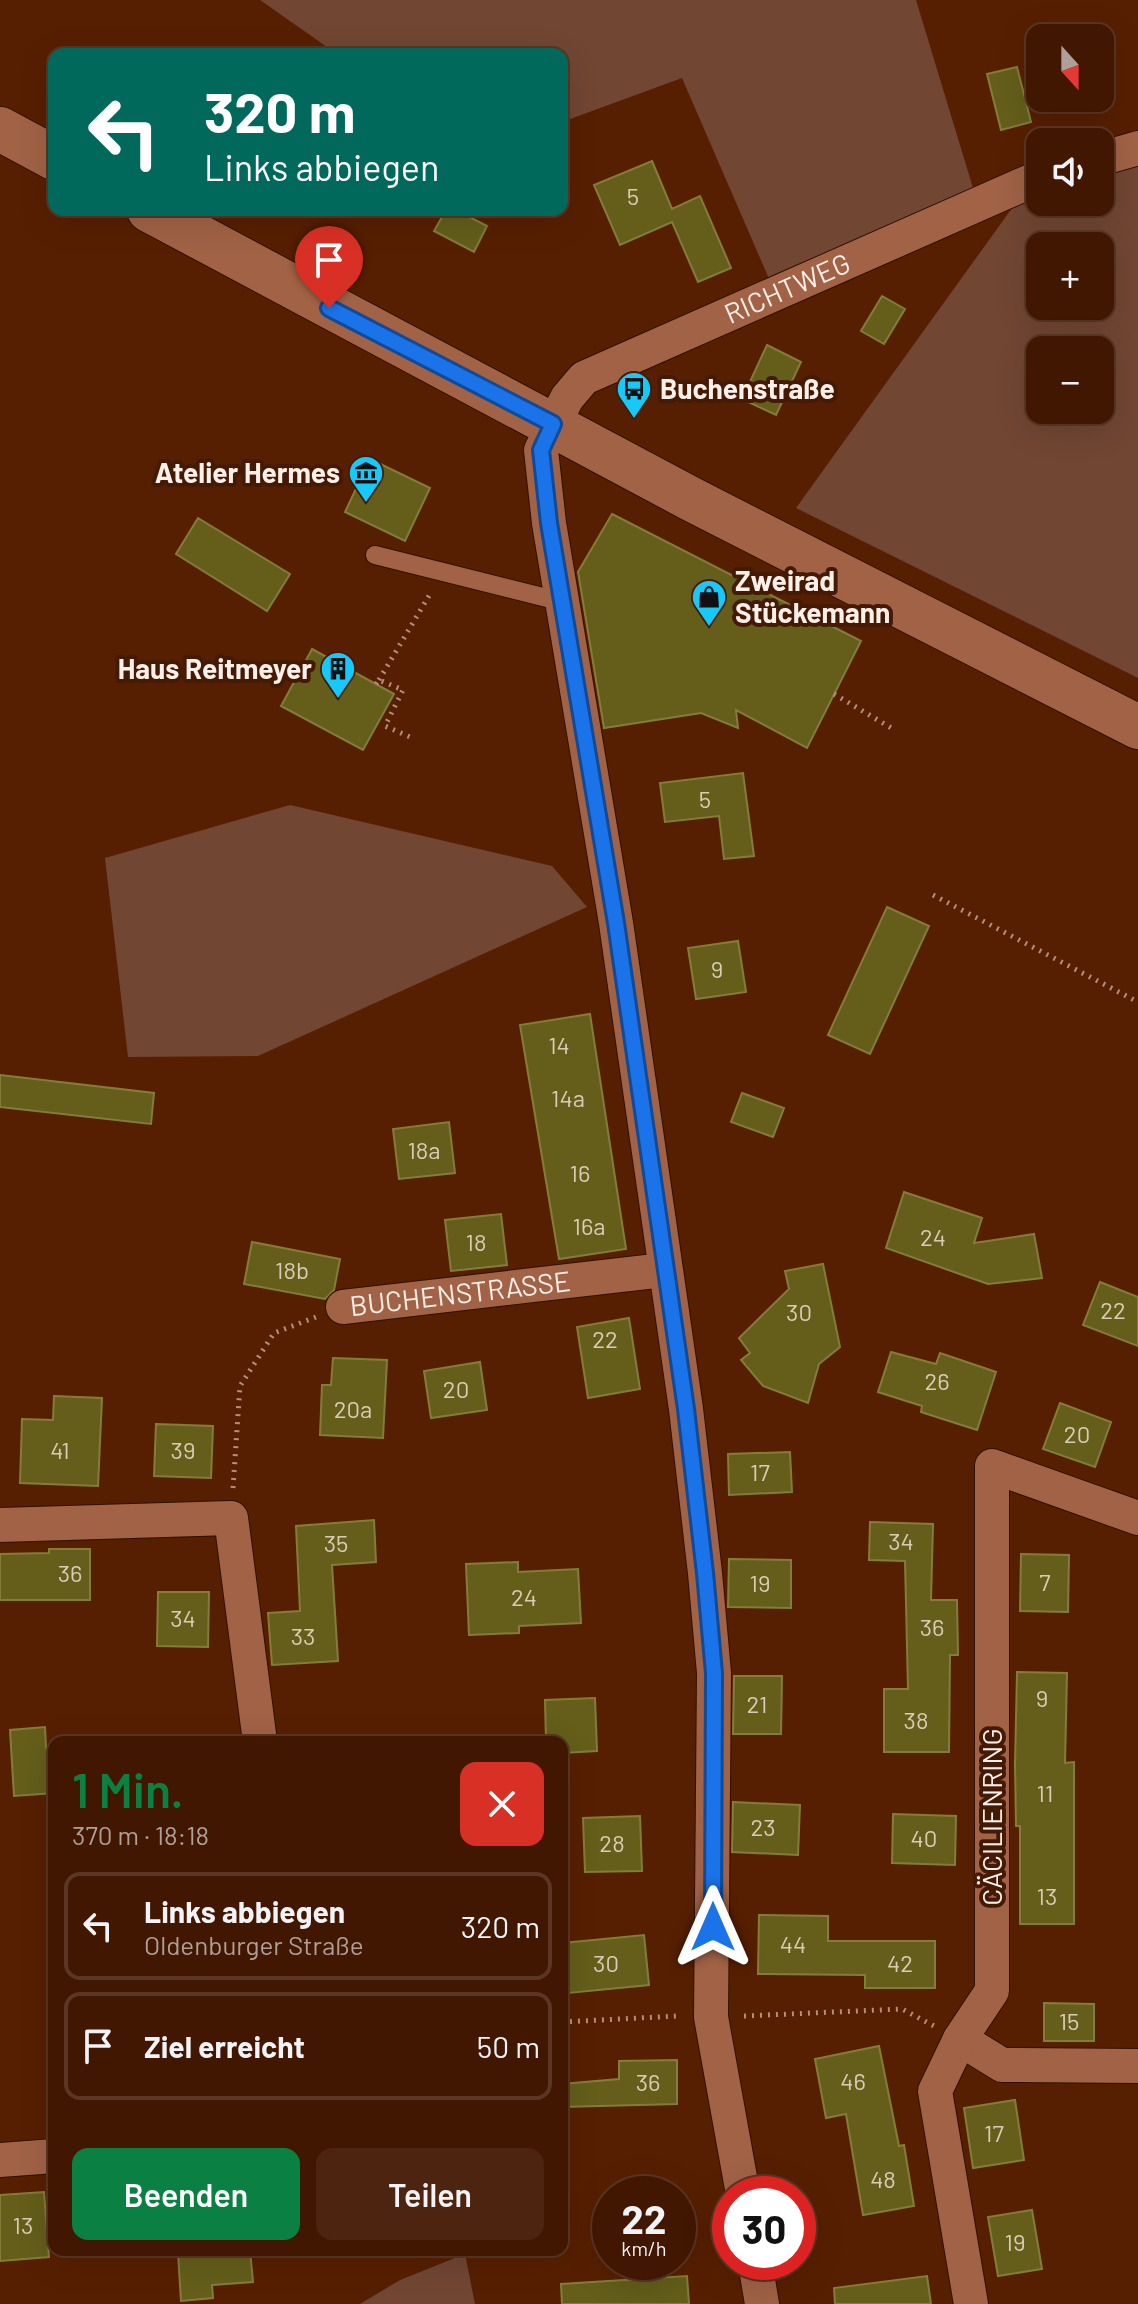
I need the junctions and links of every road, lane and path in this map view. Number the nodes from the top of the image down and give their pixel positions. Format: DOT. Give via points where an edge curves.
graph roads {
  1 [pos="0,129"];
  2 [pos="1138,148"];
  3 [pos="48,155"];
  4 [pos="1114,155"];
  5 [pos="1026,183"];
  6 [pos="160,216"];
  7 [pos="553,424"];
  8 [pos="375,555"];
  9 [pos="443,573"];
  10 [pos="563,602"];
  11 [pos="834,694"];
  12 [pos="1138,727"];
  13 [pos="893,729"];
  14 [pos="410,737"];
  15 [pos="933,895"];
  16 [pos="1138,1002"];
  17 [pos="664,1270"];
  18 [pos="343,1307"];
  19 [pos="231,1518"];
  20 [pos="1138,1518"];
  21 [pos="0,1525"];
  22 [pos="259,1736"];
  23 [pos="711,2017"];
  24 [pos="568,2022"];
  25 [pos="960,2039"];
  26 [pos="1138,2066"];
  27 [pos="48,2156"];
  28 [pos="0,2160"];
  29 [pos="740,2176"];
  30 [pos="758,2280"];
  31 [pos="762,2304"];
  32 [pos="971,2304"];
  1 -- 3 [label="street"];
  2 -- 4 [label="street"];
  5 -- 7 [label="street, RICHTWEG" via="584,378"];
  6 -- 7 [label="street"];
  7 -- 10 [label="street" via="541,450"];
  7 -- 12 [label="street"];
  8 -- 9 [label="lane"];
  9 -- 10 [label="lane"];
  9 -- 14 [label="path" via="378,682 403,690 385,726"];
  10 -- 17 [label="street" via="616,923"];
  11 -- 13 [label="path"];
  15 -- 16 [label="path"];
  17 -- 18 [label="street, BUCHENSTRASSE"];
  17 -- 23 [label="street" via="686,1409 714,1673"];
  18 -- 19 [label="path, BUCHENSTRASSE" via="274,1333 240,1386"];
  19 -- 21 [label="street"];
  19 -- 22 [label="street"];
  20 -- 25 [label="street, CÄCILIENRING" via="992,1466 992,1991"];
  23 -- 24 [label="path"];
  23 -- 25 [label="path" via="902,2009"];
  23 -- 29 [label="street"];
  25 -- 26 [label="street" via="1002,2065"];
  25 -- 32 [label="street, CÄCILIENRING" via="935,2091"];
  27 -- 28 [label="street"];
  30 -- 31 [label="street"];
}
